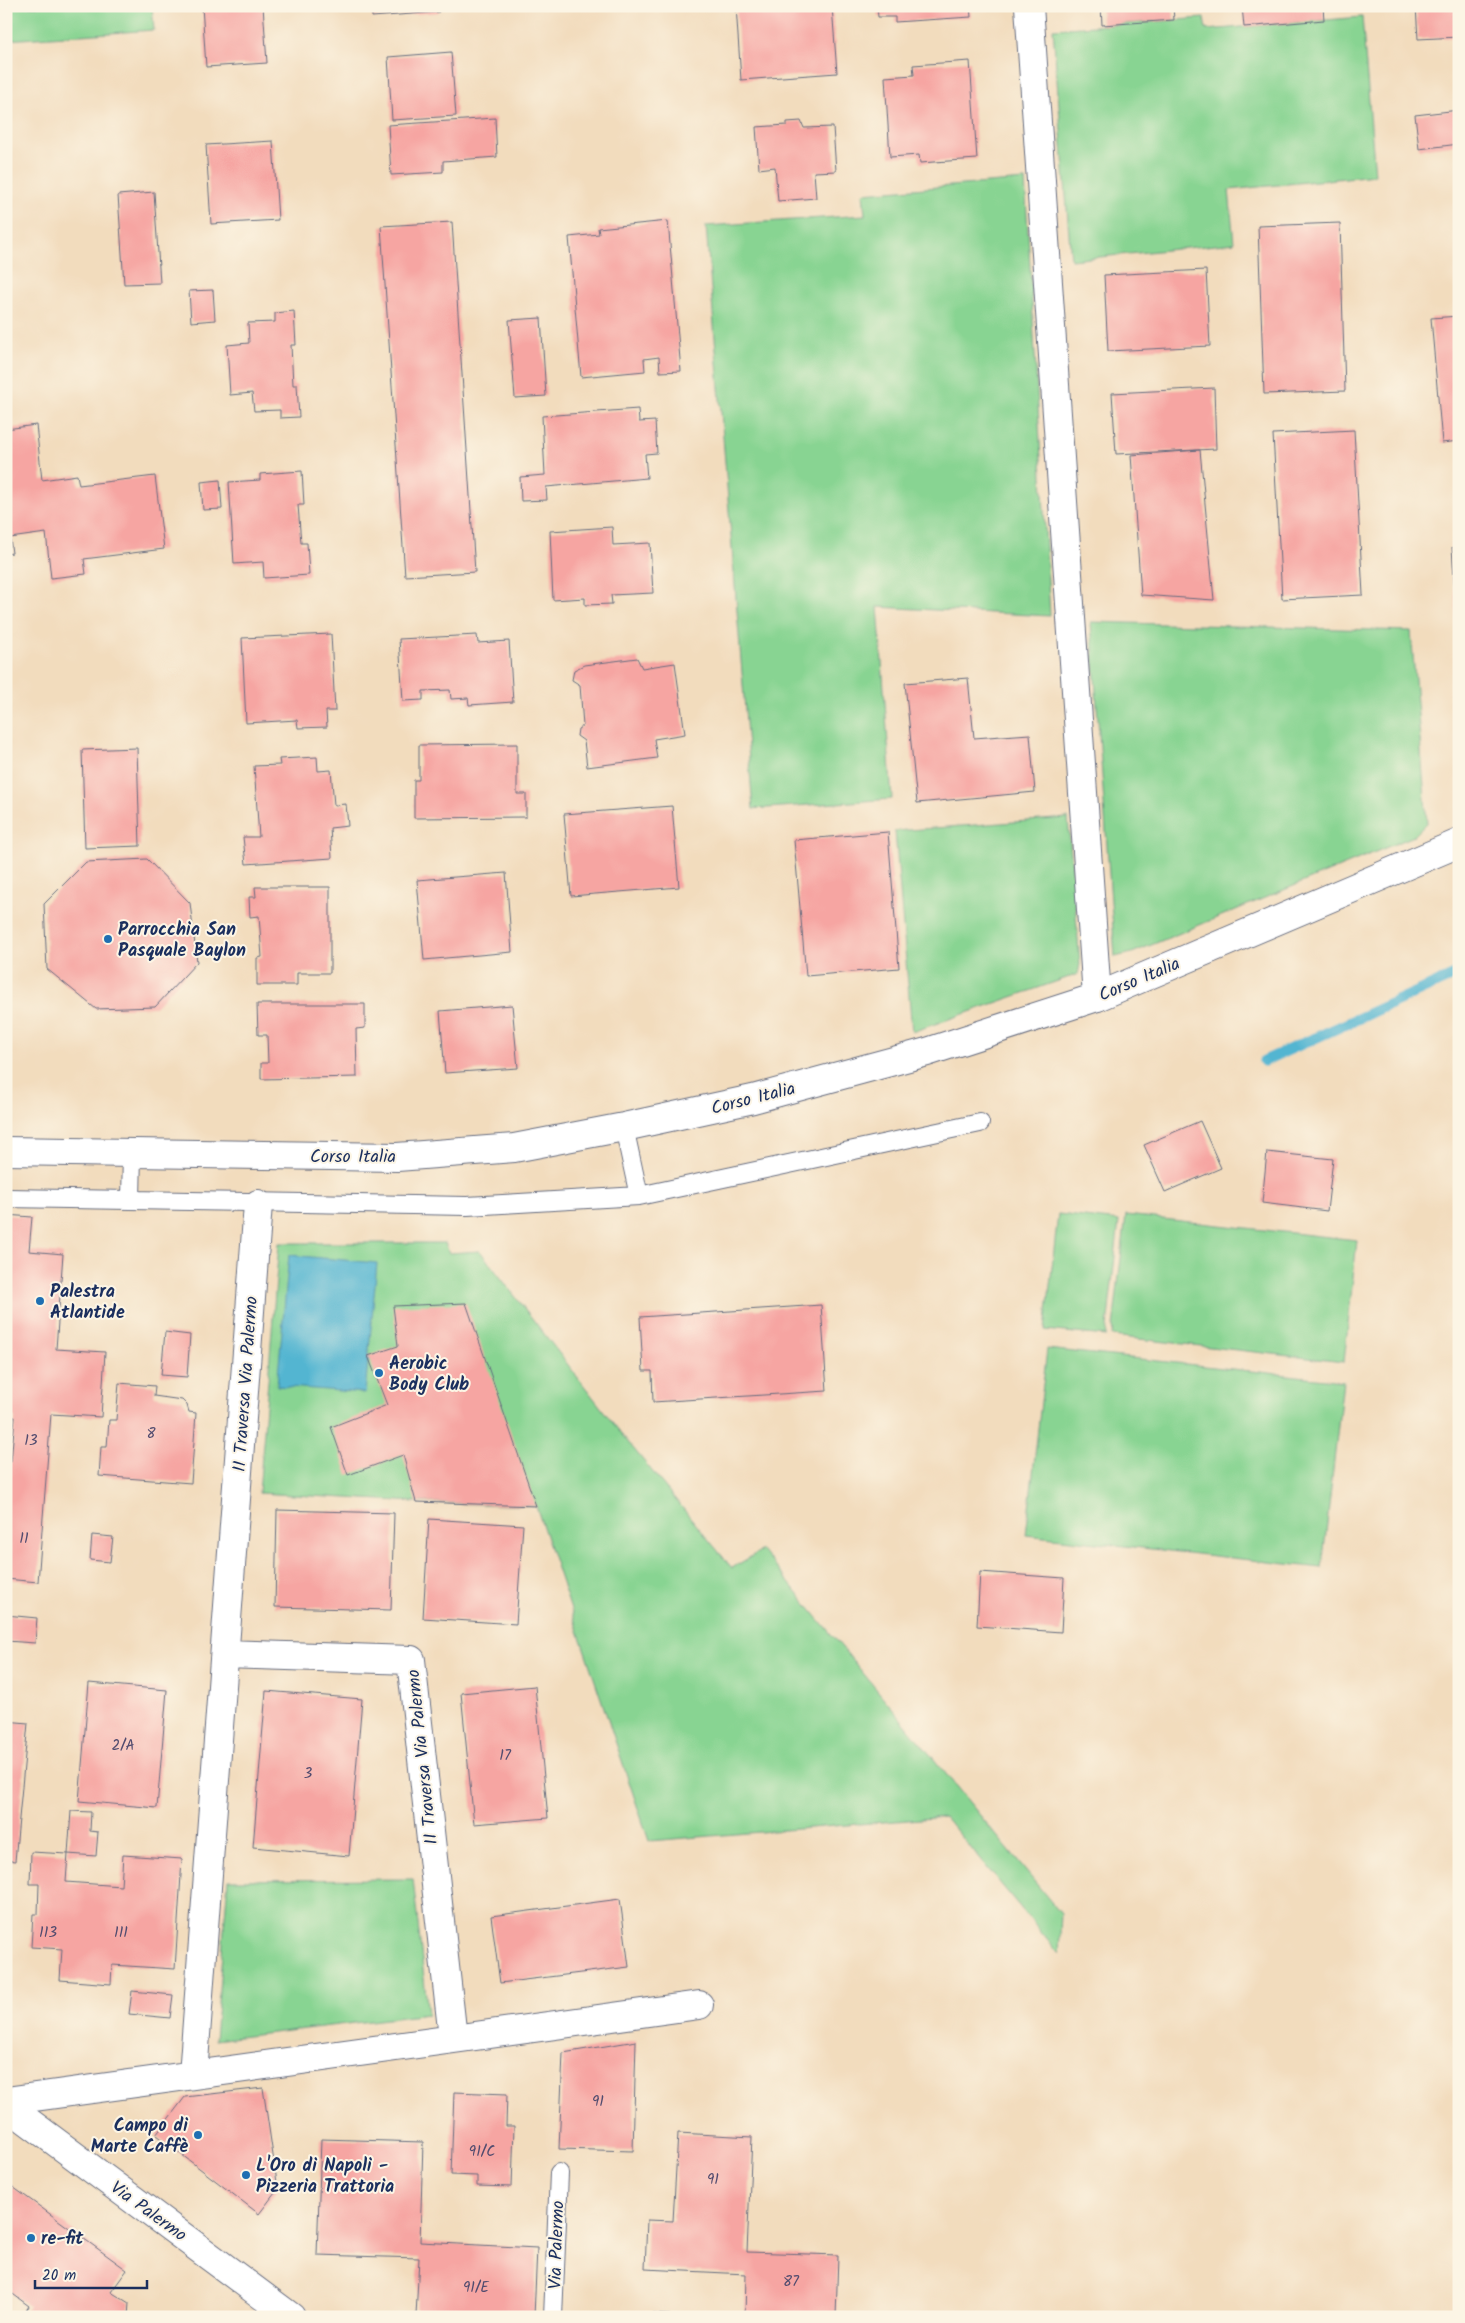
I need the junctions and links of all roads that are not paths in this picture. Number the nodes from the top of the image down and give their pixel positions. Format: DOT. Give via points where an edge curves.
graph roads {
  1 [pos="1029,6"];
  2 [pos="1459,843"];
  3 [pos="1097,998"];
  4 [pos="980,1123"];
  5 [pos="624,1127"];
  6 [pos="6,1151"];
  7 [pos="132,1153"];
  8 [pos="640,1196"];
  9 [pos="6,1198"];
  10 [pos="131,1200"];
  11 [pos="258,1204"];
  12 [pos="225,1654"];
  13 [pos="698,2005"];
  14 [pos="453,2038"];
  15 [pos="193,2075"];
  16 [pos="6,2101"];
  17 [pos="6,2105"];
  18 [pos="559,2173"];
  19 [pos="291,2317"];
  20 [pos="554,2317"];
  1 -- 3 [label="street"];
  2 -- 3 [label="street, Corso Italia"];
  3 -- 5 [label="street, Corso Italia" via="927,1052 753,1099"];
  4 -- 8 [label="lane"];
  5 -- 7 [label="street, Corso Italia" via="514,1148 397,1157"];
  5 -- 8 [label="lane"];
  6 -- 7 [label="street, Corso Italia"];
  7 -- 10 [label="lane"];
  8 -- 11 [label="lane" via="467,1206"];
  9 -- 10 [label="lane"];
  10 -- 11 [label="lane"];
  11 -- 12 [label="street, II Traversa Via Palermo"];
  12 -- 14 [label="street, II Traversa Via Palermo" via="411,1660"];
  12 -- 15 [label="street, II Traversa Via Palermo"];
  13 -- 14 [label="street"];
  14 -- 15 [label="street"];
  15 -- 16 [label="street"];
  17 -- 19 [label="street, Via Palermo"];
  18 -- 20 [label="lane, Via Palermo"];
}
